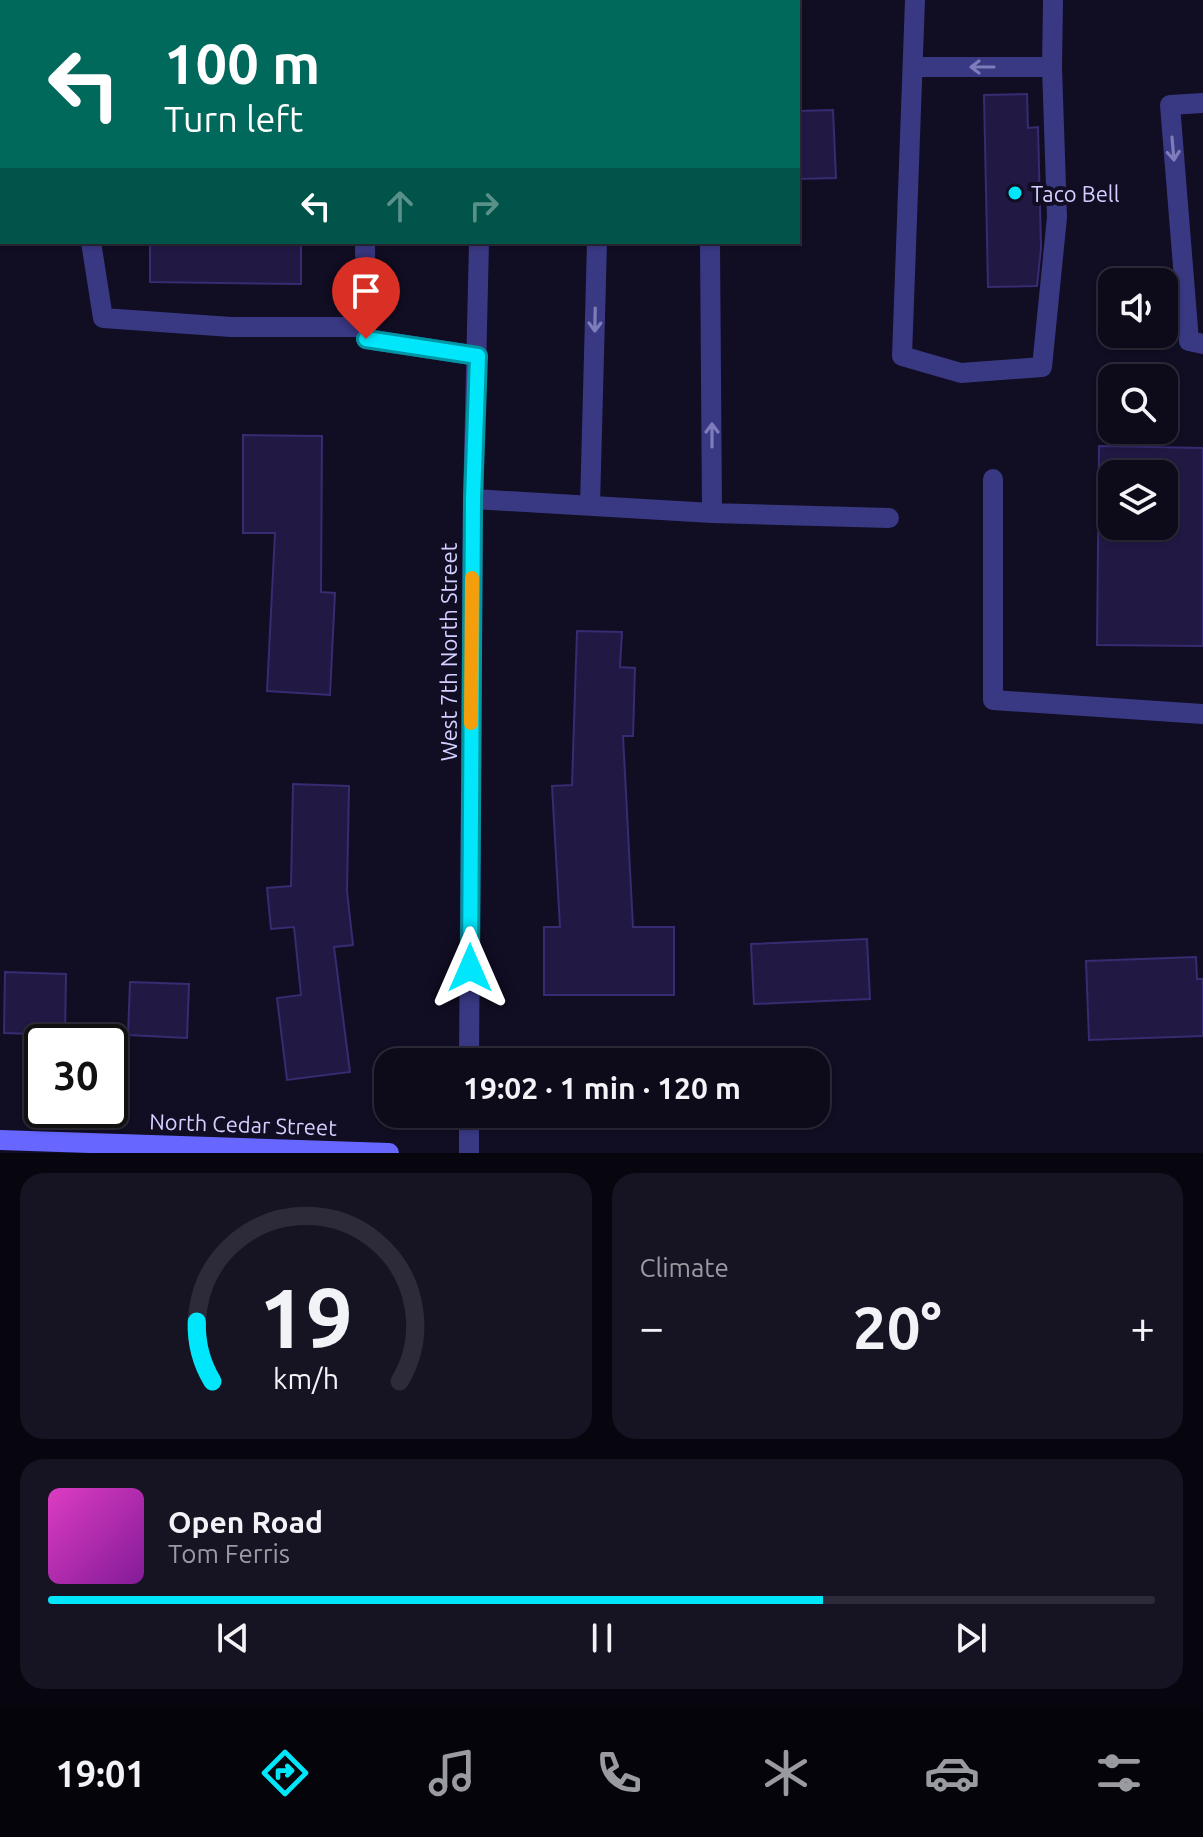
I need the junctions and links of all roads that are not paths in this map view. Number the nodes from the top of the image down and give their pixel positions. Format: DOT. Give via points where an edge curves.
graph roads {
  1 [pos="915,0"];
  2 [pos="1053,0"];
  3 [pos="913,67"];
  4 [pos="1052,67"];
  5 [pos="1203,103"];
  6 [pos="91,244"];
  7 [pos="365,244"];
  8 [pos="479,244"];
  9 [pos="597,244"];
  10 [pos="710,244"];
  11 [pos="366,327"];
  12 [pos="1203,344"];
  13 [pos="478,356"];
  14 [pos="993,479"];
  15 [pos="473,499"];
  16 [pos="590,505"];
  17 [pos="712,513"];
  18 [pos="889,518"];
  19 [pos="1203,714"];
  20 [pos="469,1048"];
  21 [pos="469,1128"];
  22 [pos="0,1140"];
  23 [pos="80,1148"];
  24 [pos="389,1153"];
  25 [pos="469,1153"];
  1 -- 3 [label="street"];
  2 -- 4 [label="street"];
  4 -- 3 [label="street, one-way"];
  3 -- 4 [label="street" via="902,356 961,373 1042,367 1057,217"];
  5 -- 12 [label="street, one-way" via="1170,105 1189,341"];
  6 -- 11 [label="street" via="103,318 231,327"];
  7 -- 11 [label="street"];
  8 -- 13 [label="street, West 7th North Street"];
  9 -- 16 [label="street, one-way"];
  17 -- 10 [label="street, one-way"];
  11 -- 13 [label="street" via="366,339"];
  13 -- 15 [label="street, West 7th North Street"];
  14 -- 19 [label="street" via="993,700"];
  15 -- 16 [label="street"];
  15 -- 20 [label="street, West 7th North Street"];
  16 -- 17 [label="street"];
  17 -- 18 [label="street"];
  21 -- 25 [label="street"];
  22 -- 23 [label="street, North Cedar Street"];
  23 -- 24 [label="street, North Cedar Street"];
}
